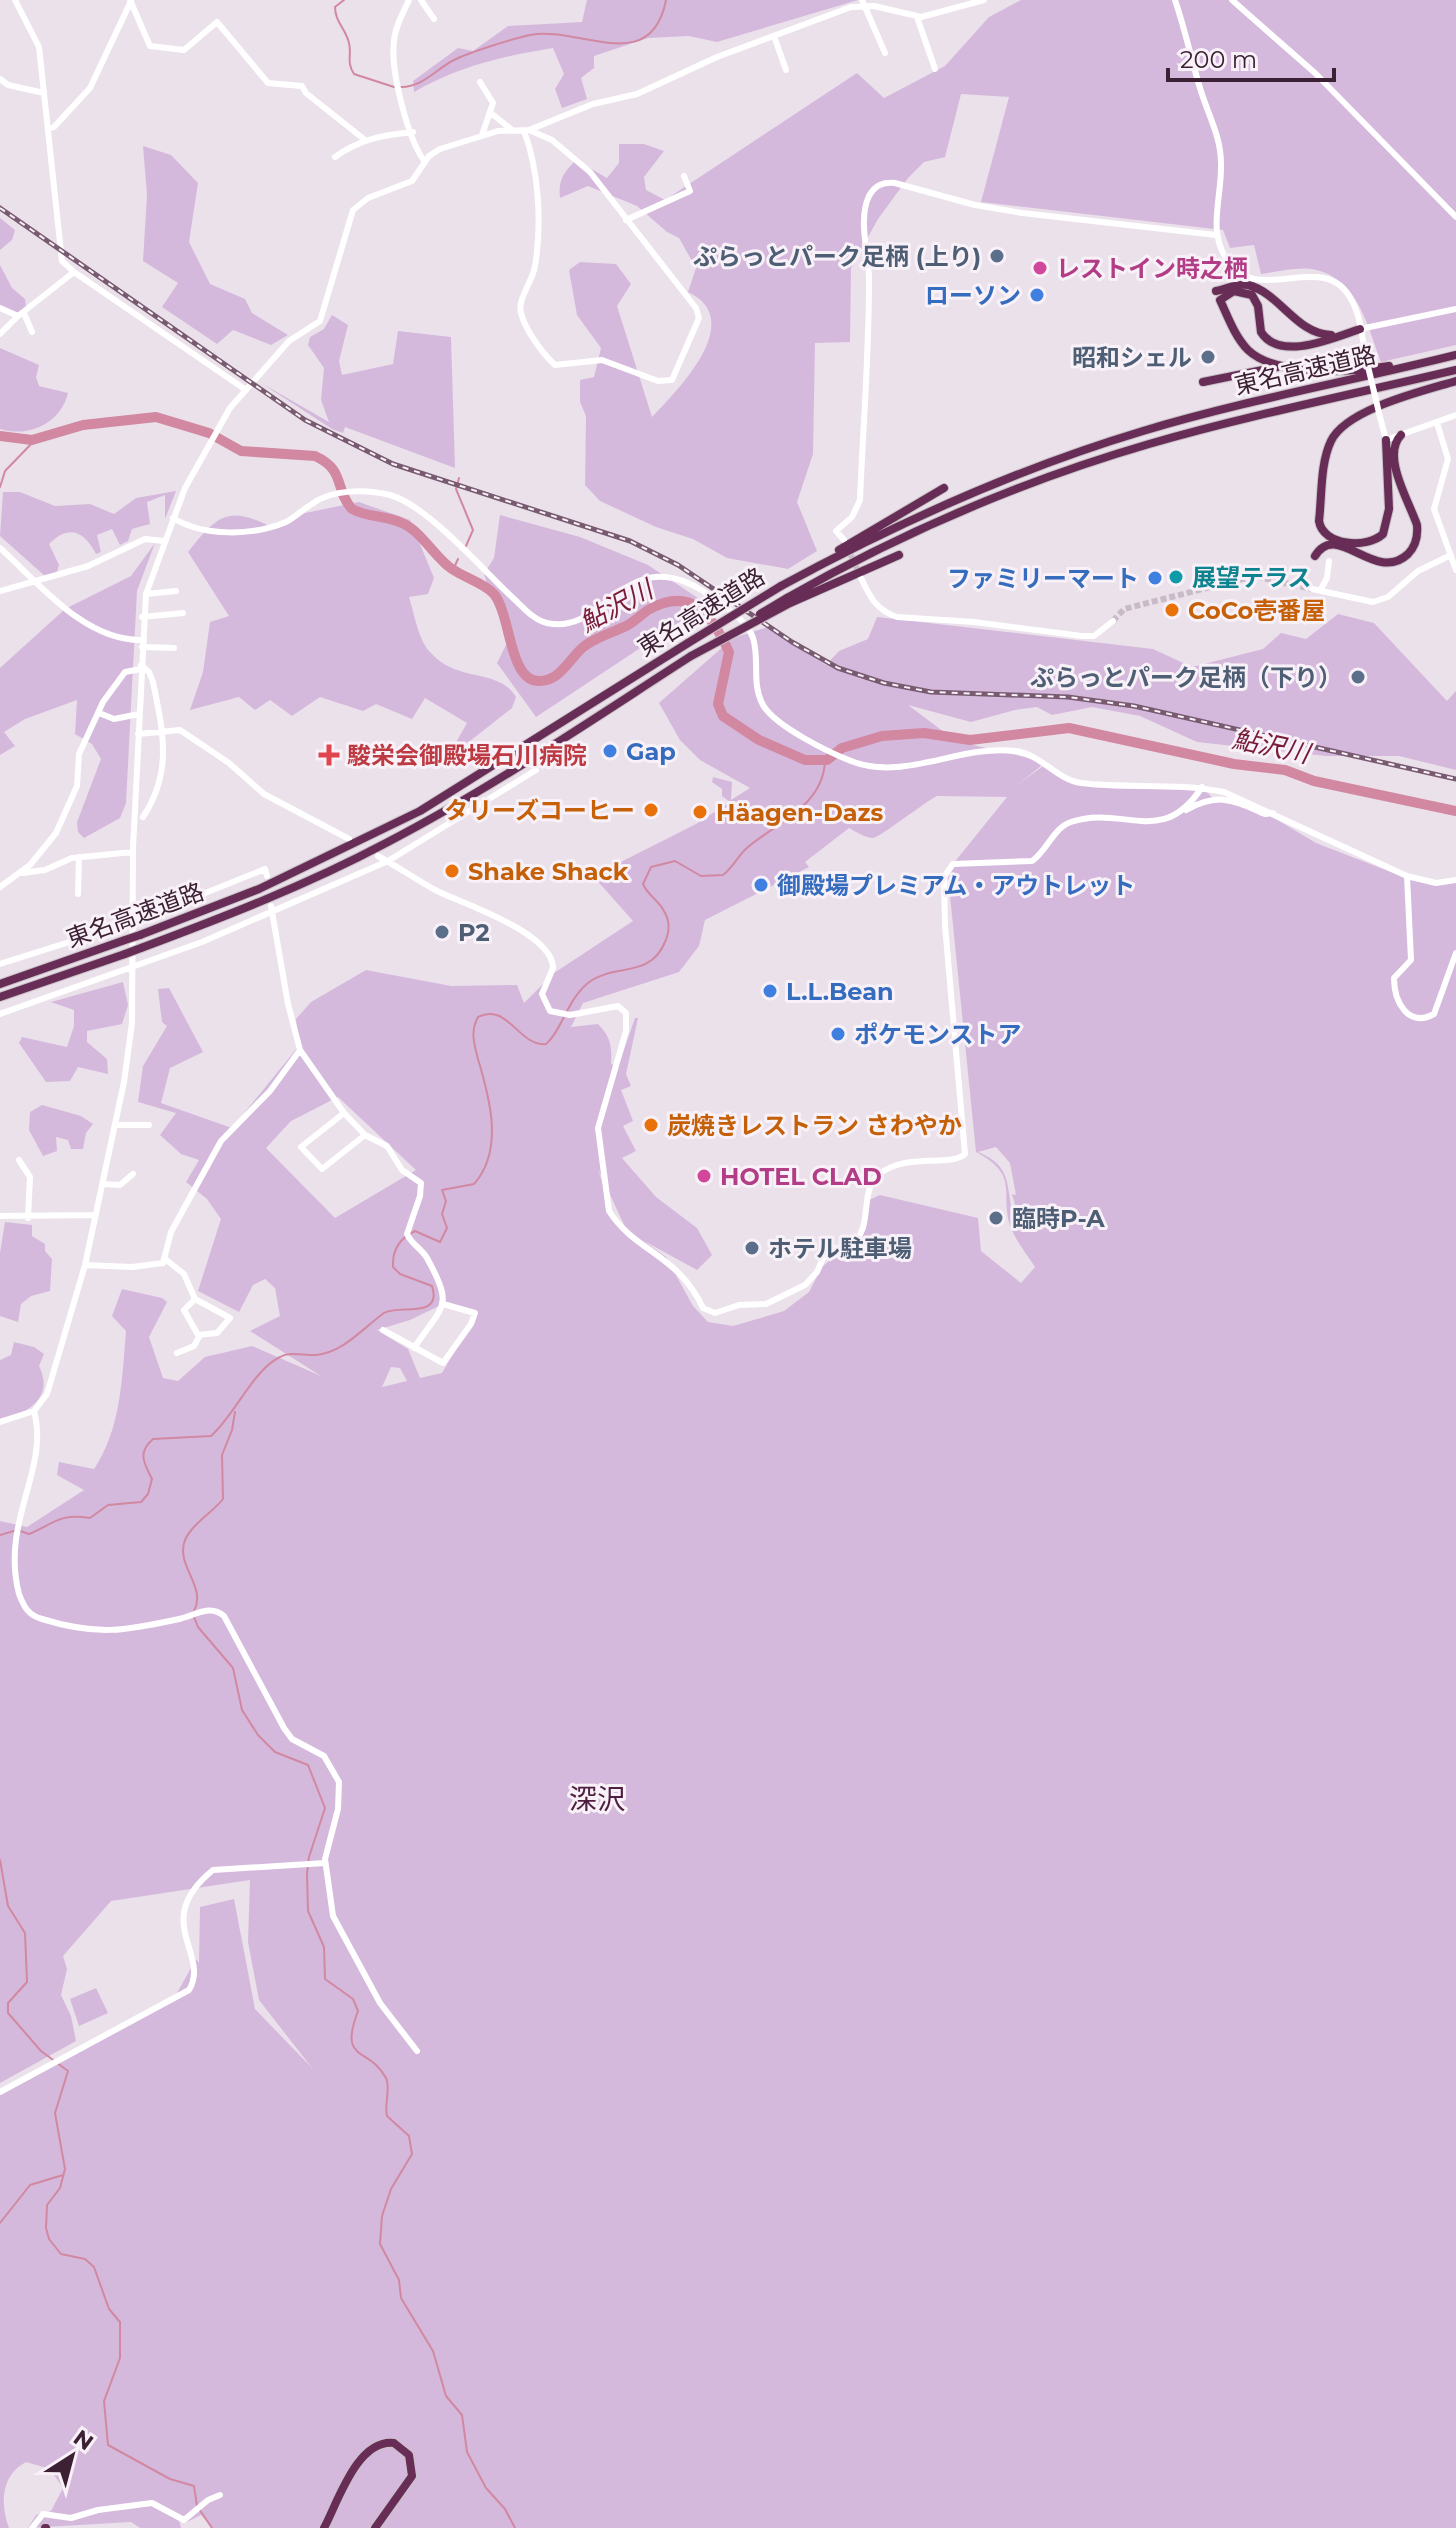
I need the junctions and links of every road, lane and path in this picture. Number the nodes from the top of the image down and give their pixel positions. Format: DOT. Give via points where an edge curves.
graph roads {
  1 [pos="15,0"];
  2 [pos="131,0"];
  3 [pos="409,0"];
  4 [pos="421,0"];
  5 [pos="984,0"];
  6 [pos="1175,0"];
  7 [pos="1232,0"];
  8 [pos="864,3"];
  9 [pos="917,17"];
  10 [pos="434,19"];
  11 [pos="774,36"];
  12 [pos="885,53"];
  13 [pos="935,69"];
  14 [pos="786,70"];
  15 [pos="0,79"];
  16 [pos="480,82"];
  17 [pos="44,93"];
  18 [pos="492,114"];
  19 [pos="48,129"];
  20 [pos="514,130"];
  21 [pos="526,131"];
  22 [pos="413,132"];
  23 [pos="482,135"];
  24 [pos="365,140"];
  25 [pos="335,157"];
  26 [pos="425,162"];
  27 [pos="684,176"];
  28 [pos="1456,217"];
  29 [pos="626,220"];
  30 [pos="1216,235"];
  31 [pos="74,272"];
  32 [pos="1216,291"];
  33 [pos="0,308"];
  34 [pos="1456,309"];
  35 [pos="21,314"];
  36 [pos="1360,329"];
  37 [pos="32,332"];
  38 [pos="0,334"];
  39 [pos="1456,355"];
  40 [pos="1445,358"];
  41 [pos="1286,367"];
  42 [pos="1456,370"];
  43 [pos="1456,381"];
  44 [pos="1203,382"];
  45 [pos="246,390"];
  46 [pos="1456,415"];
  47 [pos="1437,423"];
  48 [pos="1401,435"];
  49 [pos="1386,440"];
  50 [pos="944,488"];
  51 [pos="173,518"];
  52 [pos="844,540"];
  53 [pos="164,541"];
  54 [pos="0,548"];
  55 [pos="899,555"];
  56 [pos="1451,555"];
  57 [pos="1315,556"];
  58 [pos="1329,561"];
  59 [pos="1456,570"];
  60 [pos="798,576"];
  61 [pos="861,578"];
  62 [pos="35,579"];
  63 [pos="0,591"];
  64 [pos="176,591"];
  65 [pos="146,594"];
  66 [pos="788,600"];
  67 [pos="183,613"];
  68 [pos="142,617"];
  69 [pos="1113,621"];
  70 [pos="143,643"];
  71 [pos="174,648"];
  72 [pos="141,667"];
  73 [pos="99,713"];
  74 [pos="139,714"];
  75 [pos="163,729"];
  76 [pos="138,734"];
  77 [pos="536,770"];
  78 [pos="1202,787"];
  79 [pos="1179,812"];
  80 [pos="1273,813"];
  81 [pos="143,817"];
  82 [pos="349,839"];
  83 [pos="133,852"];
  84 [pos="378,856"];
  85 [pos="79,857"];
  86 [pos="388,861"];
  87 [pos="19,873"];
  88 [pos="267,876"];
  89 [pos="1407,876"];
  90 [pos="1456,880"];
  91 [pos="0,887"];
  92 [pos="78,894"];
  93 [pos="272,910"];
  94 [pos="133,922"];
  95 [pos="1456,953"];
  96 [pos="0,964"];
  97 [pos="132,968"];
  98 [pos="0,984"];
  99 [pos="0,997"];
  100 [pos="0,1014"];
  101 [pos="300,1050"];
  102 [pos="344,1113"];
  103 [pos="115,1125"];
  104 [pos="149,1125"];
  105 [pos="365,1135"];
  106 [pos="19,1160"];
  107 [pos="133,1174"];
  108 [pos="103,1184"];
  109 [pos="96,1215"];
  110 [pos="0,1216"];
  111 [pos="28,1218"];
  112 [pos="164,1258"];
  113 [pos="85,1265"];
  114 [pos="195,1299"];
  115 [pos="443,1304"];
  116 [pos="383,1330"];
  117 [pos="200,1335"];
  118 [pos="414,1348"];
  119 [pos="177,1353"];
  120 [pos="34,1411"];
  121 [pos="0,1422"];
  122 [pos="325,1863"];
  123 [pos="417,2051"];
  124 [pos="0,2092"];
  125 [pos="220,2495"];
  126 [pos="32,2528"];
  127 [pos="324,2528"];
  128 [pos="375,2528"];
  1 -- 17 [label="street" via="39,47"];
  2 -- 19 [label="street" via="90,88"];
  2 -- 24 [label="street" via="150,46 184,50 217,22 268,83 302,86"];
  3 -- 22 [label="street" via="393,42 399,94"];
  4 -- 10 [label="street"];
  5 -- 9 [label="street"];
  6 -- 30 [label="street" via="1220,140"];
  7 -- 28 [label="street" via="1315,73"];
  8 -- 9 [label="street"];
  8 -- 11 [label="street"];
  8 -- 12 [label="street"];
  9 -- 13 [label="street"];
  11 -- 14 [label="street"];
  11 -- 21 [label="street" via="647,90"];
  15 -- 17 [label="street"];
  16 -- 18 [label="street" via="493,103"];
  17 -- 19 [label="street"];
  18 -- 20 [label="street"];
  18 -- 23 [label="street"];
  19 -- 31 [label="street" via="60,255"];
  20 -- 21 [label="street"];
  20 -- 23 [label="street"];
  21 -- 29 [label="street" via="552,140 590,172"];
  21 -- 29 [label="street" via="534,164 538,238 522,316 555,365 602,360 666,383 699,318"];
  22 -- 24 [label="street"];
  22 -- 26 [label="street"];
  23 -- 26 [label="street" via="433,153"];
  24 -- 25 [label="street"];
  26 -- 45 [label="street" via="412,181 357,205 320,321 289,341"];
  27 -- 29 [label="street" via="690,191"];
  30 -- 36 [label="street" via="1231,266 1250,279 1271,282 1314,275 1335,282 1350,298"];
  30 -- 52 [label="street" via="1022,213 895,183 876,188 867,204 860,500 852,517 836,531"];
  31 -- 35 [label="street"];
  31 -- 45 [label="street"];
  32 -- 36 [label="highway" via="1251,286 1321,335"];
  33 -- 35 [label="street"];
  34 -- 36 [label="street"];
  35 -- 37 [label="street"];
  35 -- 38 [label="street"];
  36 -- 41 [label="highway" via="1299,346 1278,346 1261,332 1252,295 1238,290 1224,295 1220,300 1245,346 1261,359"];
  36 -- 49 [label="street, bridge"];
  39 -- 40 [label="highway, 東名高速道路"];
  40 -- 41 [label="highway" via="1353,370"];
  40 -- 60 [label="highway, 東名高速道路" via="1184,420 1069,454 924,513"];
  41 -- 44 [label="highway"];
  42 -- 66 [label="highway, 東名高速道路" via="1207,428 1087,463 928,525"];
  43 -- 49 [label="highway" via="1352,419 1337,431 1326,456 1319,521 1329,538 1369,543 1383,534 1389,509"];
  45 -- 51 [label="street" via="220,426"];
  46 -- 47 [label="street"];
  47 -- 48 [label="street"];
  47 -- 56 [label="street" via="1448,459 1434,509"];
  48 -- 49 [label="street"];
  48 -- 57 [label="highway" via="1392,455 1417,525 1410,552 1384,563 1332,544"];
  50 -- 60 [label="highway"];
  51 -- 53 [label="street"];
  51 -- 78 [label="street" via="204,532 274,526 330,496 364,491 410,502 546,623 577,618 654,576 675,575 687,582 747,627 755,648 755,686 765,708 846,760 882,770 973,752 1018,751 1078,783"];
  53 -- 62 [label="street" via="145,539 88,566"];
  53 -- 65 [label="street"];
  54 -- 62 [label="street"];
  55 -- 66 [label="highway"];
  56 -- 58 [label="street" via="1373,602 1316,590 1327,578"];
  56 -- 59 [label="street"];
  60 -- 98 [label="highway, 東名高速道路, bridge" via="399,822 259,889"];
  61 -- 69 [label="street" via="872,601 897,617 1082,636 1094,636"];
  62 -- 63 [label="street"];
  62 -- 70 [label="street" via="85,622"];
  64 -- 65 [label="street"];
  65 -- 68 [label="street"];
  66 -- 99 [label="highway, 東名高速道路, bridge" via="541,754 384,844 262,901"];
  67 -- 68 [label="street"];
  68 -- 70 [label="street"];
  70 -- 71 [label="street"];
  70 -- 72 [label="street"];
  72 -- 73 [label="street" via="125,672"];
  72 -- 74 [label="street"];
  72 -- 75 [label="street" via="153,682"];
  73 -- 74 [label="street" via="114,719"];
  73 -- 87 [label="street" via="79,754 80,775 56,833"];
  74 -- 76 [label="street"];
  75 -- 76 [label="street"];
  75 -- 81 [label="street" via="161,779"];
  75 -- 82 [label="street" via="180,730 264,794"];
  76 -- 83 [label="street"];
  77 -- 86 [label="street"];
  78 -- 79 [label="street"];
  78 -- 80 [label="street"];
  79 -- 80 [label="street" via="1216,798"];
  79 -- 86 [label="street" via="1152,824 1076,820 1063,825 1032,861 949,868 944,877 945,925 965,1154 953,1161 915,1160 880,1174 869,1189 855,1241 827,1249 812,1279 766,1304 715,1313 706,1311 673,1264 612,1217 598,1128 628,1018 618,1006 579,1014 551,1009 542,999 553,968 548,952 497,916 446,895"];
  80 -- 89 [label="street"];
  83 -- 85 [label="street"];
  83 -- 94 [label="street"];
  84 -- 86 [label="street"];
  85 -- 87 [label="street"];
  85 -- 92 [label="street"];
  86 -- 93 [label="street"];
  87 -- 91 [label="street"];
  88 -- 94 [label="street" via="265,869"];
  89 -- 90 [label="street" via="1436,883"];
  89 -- 95 [label="street" via="1411,960 1394,978 1394,986 1408,1015 1434,1014"];
  93 -- 97 [label="street"];
  93 -- 101 [label="street"];
  94 -- 96 [label="street"];
  94 -- 97 [label="street"];
  97 -- 100 [label="street"];
  97 -- 103 [label="street" via="132,1023"];
  101 -- 102 [label="street"];
  101 -- 112 [label="street" via="270,1091 221,1141 171,1232"];
  102 -- 105 [label="street"];
  102 -- 105 [label="street" via="301,1147 322,1169"];
  103 -- 104 [label="street"];
  103 -- 108 [label="street"];
  105 -- 115 [label="street" via="387,1146 402,1170 421,1183 407,1234 441,1282"];
  106 -- 111 [label="street" via="30,1177"];
  107 -- 108 [label="street" via="120,1185"];
  108 -- 109 [label="street"];
  109 -- 111 [label="street"];
  109 -- 113 [label="street"];
  110 -- 111 [label="street"];
  112 -- 113 [label="street" via="163,1263 132,1267"];
  112 -- 114 [label="street" via="184,1274"];
  113 -- 120 [label="street" via="47,1394"];
  114 -- 117 [label="street" via="184,1310"];
  114 -- 117 [label="street" via="230,1318 217,1333"];
  115 -- 118 [label="street"];
  115 -- 118 [label="street" via="475,1313 471,1324 443,1363"];
  116 -- 118 [label="street"];
  117 -- 119 [label="street" via="194,1346"];
  120 -- 121 [label="street"];
  120 -- 122 [label="street" via="38,1434 10,1543 11,1569 25,1609 42,1619 116,1632 210,1609 224,1616 284,1728 292,1739 324,1756 339,1782"];
  122 -- 123 [label="street" via="333,1916 380,2003"];
  122 -- 124 [label="street" via="213,1870 194,1889 183,1920 195,1964 189,1990"];
  125 -- 126 [label="street" via="184,2520 161,2505 146,2503 71,2518 43,2514"];
  127 -- 128 [label="highway" via="367,2453 379,2444 394,2443 409,2455 412,2476"];
}
